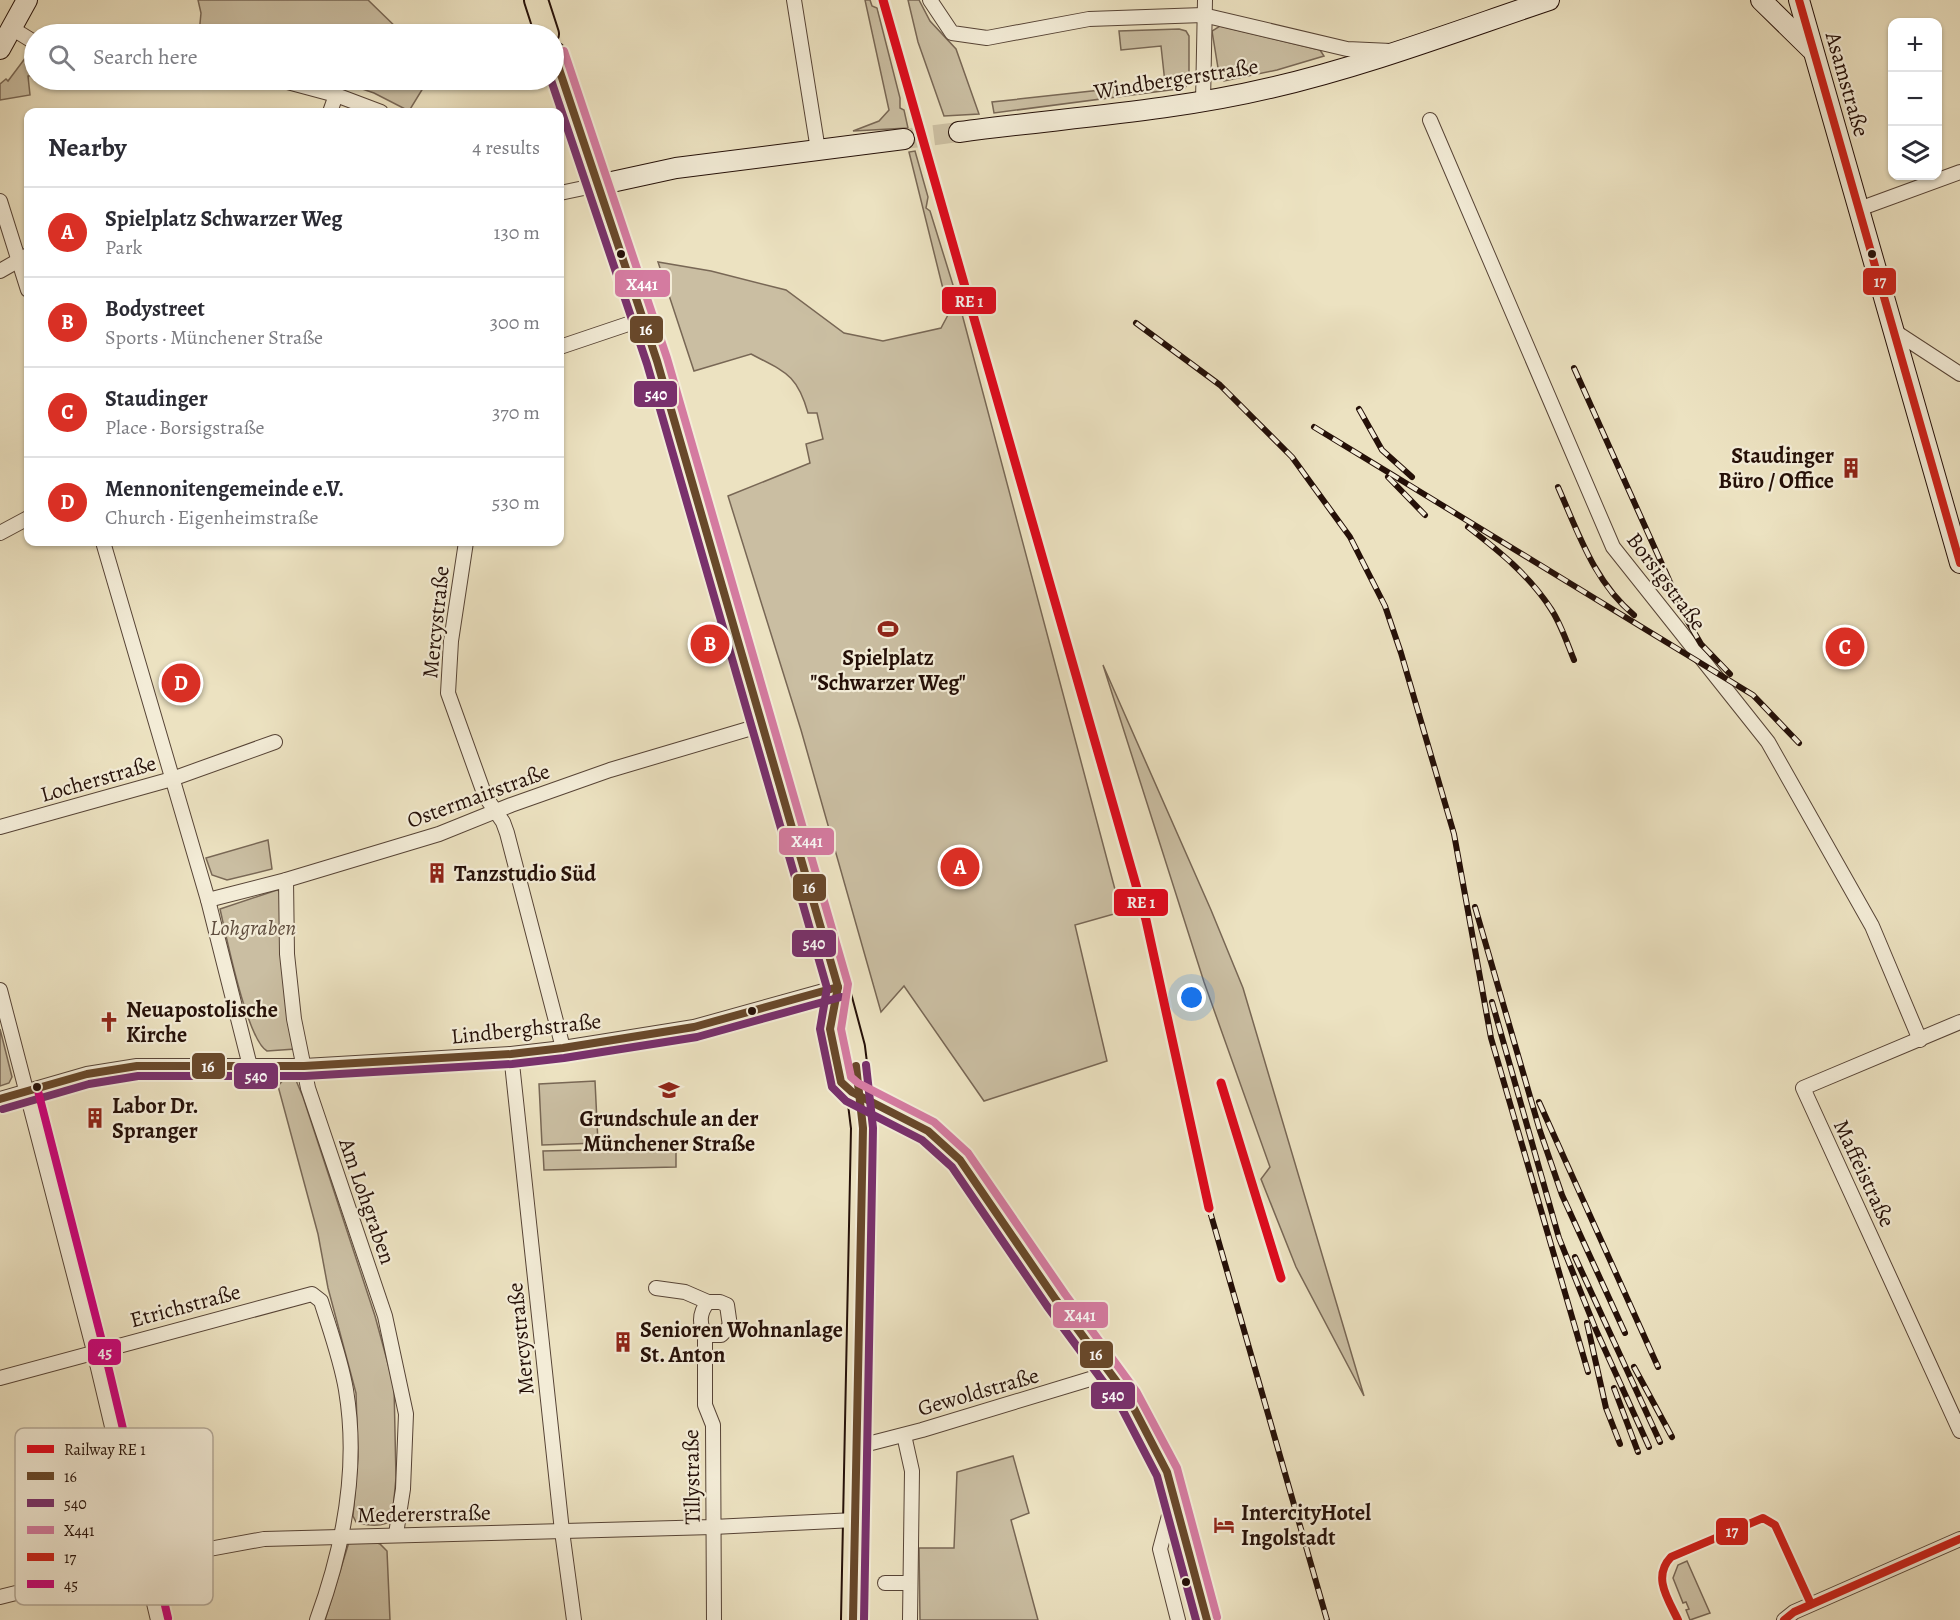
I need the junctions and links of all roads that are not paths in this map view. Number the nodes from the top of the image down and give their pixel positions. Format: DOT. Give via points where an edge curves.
graph roads {
  1 [pos="27,0"];
  2 [pos="536,0"];
  3 [pos="794,0"];
  4 [pos="930,0"];
  5 [pos="1205,0"];
  6 [pos="1549,0"];
  7 [pos="1761,0"];
  8 [pos="1799,0"];
  9 [pos="1506,7"];
  10 [pos="1203,15"];
  11 [pos="544,24"];
  12 [pos="13,29"];
  13 [pos="24,36"];
  14 [pos="0,50"];
  15 [pos="1397,51"];
  16 [pos="1814,52"];
  17 [pos="564,84"];
  18 [pos="317,90"];
  19 [pos="336,95"];
  20 [pos="1203,102"];
  21 [pos="331,108"];
  22 [pos="370,108"];
  23 [pos="1430,120"];
  24 [pos="959,132"];
  25 [pos="904,139"];
  26 [pos="818,150"];
  27 [pos="1960,172"];
  28 [pos="598,186"];
  29 [pos="564,192"];
  30 [pos="0,201"];
  31 [pos="1859,209"];
  32 [pos="24,258"];
  33 [pos="0,271"];
  34 [pos="643,319"];
  35 [pos="1894,331"];
  36 [pos="564,346"];
  37 [pos="1960,374"];
  38 [pos="24,520"];
  39 [pos="0,533"];
  40 [pos="104,546"];
  41 [pos="465,546"];
  42 [pos="1960,561"];
  43 [pos="762,725"];
  44 [pos="275,742"];
  45 [pos="172,779"];
  46 [pos="495,812"];
  47 [pos="0,827"];
  48 [pos="286,880"];
  49 [pos="208,900"];
  50 [pos="838,987"];
  51 [pos="0,990"];
  52 [pos="1960,1022"];
  53 [pos="1920,1040"];
  54 [pos="563,1048"];
  55 [pos="511,1054"];
  56 [pos="250,1066"];
  57 [pos="304,1066"];
  58 [pos="27,1090"];
  59 [pos="860,1097"];
  60 [pos="0,1099"];
  61 [pos="656,1288"];
  62 [pos="708,1302"];
  63 [pos="705,1335"];
  64 [pos="94,1351"];
  65 [pos="1110,1373"];
  66 [pos="0,1378"];
  67 [pos="112,1428"];
  68 [pos="1960,1431"];
  69 [pos="904,1435"];
  70 [pos="856,1447"];
  71 [pos="855,1520"];
  72 [pos="713,1527"];
  73 [pos="562,1531"];
  74 [pos="396,1534"];
  75 [pos="344,1536"];
  76 [pos="1960,1539"];
  77 [pos="213,1548"];
  78 [pos="885,1583"];
  79 [pos="910,1583"];
  80 [pos="15,1593"];
  81 [pos="0,1597"];
  82 [pos="154,1605"];
  83 [pos="158,1620"];
  84 [pos="317,1620"];
  85 [pos="574,1620"];
  86 [pos="714,1620"];
  87 [pos="854,1620"];
  88 [pos="910,1620"];
  89 [pos="1178,1620"];
  90 [pos="1784,1620"];
  1 -- 12 [label="street"];
  2 -- 11 [label="main road"];
  3 -- 26 [label="street"];
  4 -- 10 [label="street" via="952,33 987,38 1089,19"];
  5 -- 10 [label="street"];
  6 -- 9 [label="street, Windbergerstraße"];
  7 -- 16 [label="street"];
  8 -- 16 [label="street, Asamstraße"];
  9 -- 15 [label="street, Windbergerstraße"];
  10 -- 15 [label="street" via="1347,49"];
  10 -- 20 [label="street"];
  12 -- 13 [label="street"];
  12 -- 14 [label="street"];
  15 -- 20 [label="street, Windbergerstraße" via="1272,88"];
  16 -- 31 [label="street, Asamstraße"];
  17 -- 28 [label="main road"];
  18 -- 19 [label="street"];
  19 -- 21 [label="street"];
  19 -- 22 [label="street"];
  20 -- 24 [label="street, Windbergerstraße"];
  23 -- 53 [label="street, Borsigstraße" via="1612,547 1768,742 1872,926"];
  25 -- 26 [label="street"];
  26 -- 28 [label="street" via="676,168"];
  27 -- 31 [label="street"];
  28 -- 29 [label="street"];
  28 -- 34 [label="main road"];
  30 -- 32 [label="street"];
  31 -- 35 [label="street, Asamstraße"];
  32 -- 33 [label="street"];
  34 -- 36 [label="street"];
  34 -- 43 [label="main road"];
  35 -- 37 [label="street"];
  35 -- 42 [label="street, Asamstraße"];
  38 -- 39 [label="street"];
  40 -- 45 [label="street"];
  41 -- 46 [label="street, Mercystraße" via="451,641 448,693 485,796"];
  43 -- 46 [label="street, Ostermairstraße" via="610,770"];
  43 -- 50 [label="main road"];
  44 -- 45 [label="street"];
  45 -- 47 [label="street, Locherstraße"];
  45 -- 49 [label="street"];
  46 -- 48 [label="street, Ostermairstraße" via="447,832"];
  46 -- 54 [label="street, Mercystraße" via="507,833"];
  48 -- 49 [label="street, Ostermairstraße"];
  48 -- 57 [label="street, Am Lohgraben" via="286,954"];
  49 -- 56 [label="street"];
  50 -- 54 [label="street, Lindberghstraße" via="694,1027"];
  50 -- 59 [label="main road"];
  51 -- 58 [label="street"];
  52 -- 53 [label="street, Maffeistraße"];
  53 -- 68 [label="street, Maffeistraße" via="1803,1089"];
  54 -- 55 [label="street, Lindberghstraße"];
  55 -- 57 [label="street, Lindberghstraße"];
  55 -- 73 [label="street, Mercystraße"];
  56 -- 57 [label="street, Lindberghstraße"];
  56 -- 58 [label="street, Lindberghstraße" via="137,1066"];
  57 -- 74 [label="street, Am Lohgraben" via="385,1316 397,1365 406,1414 403,1489"];
  58 -- 60 [label="street, Lindberghstraße"];
  58 -- 64 [label="street"];
  59 -- 65 [label="street" via="928,1131 960,1160"];
  59 -- 70 [label="main road" via="863,1128"];
  61 -- 62 [label="street" via="685,1292"];
  62 -- 63 [label="street, Tillystraße" via="700,1326"];
  62 -- 63 [label="street" via="727,1305 730,1326 721,1335"];
  63 -- 72 [label="street, Tillystraße" via="705,1405 713,1425"];
  64 -- 66 [label="street, Etrichstraße"];
  64 -- 67 [label="street"];
  64 -- 75 [label="street, Etrichstraße" via="312,1294 321,1301 346,1387 351,1449"];
  65 -- 69 [label="street, Gewoldstraße"];
  65 -- 89 [label="street" via="1142,1421 1174,1492 1161,1549"];
  69 -- 70 [label="street, Gewoldstraße"];
  69 -- 79 [label="street" via="912,1471"];
  70 -- 71 [label="main road"];
  71 -- 72 [label="street, Medererstraße"];
  71 -- 87 [label="main road"];
  72 -- 73 [label="street, Medererstraße"];
  72 -- 86 [label="street, Tillystraße"];
  73 -- 74 [label="street, Medererstraße"];
  73 -- 85 [label="street, Mercystraße"];
  74 -- 75 [label="street, Medererstraße"];
  75 -- 77 [label="street, Medererstraße" via="264,1539"];
  75 -- 84 [label="street"];
  76 -- 90 [label="street" via="1794,1612"];
  78 -- 79 [label="street"];
  79 -- 88 [label="street"];
  80 -- 81 [label="street, Medererstraße"];
  82 -- 83 [label="street"];
}
